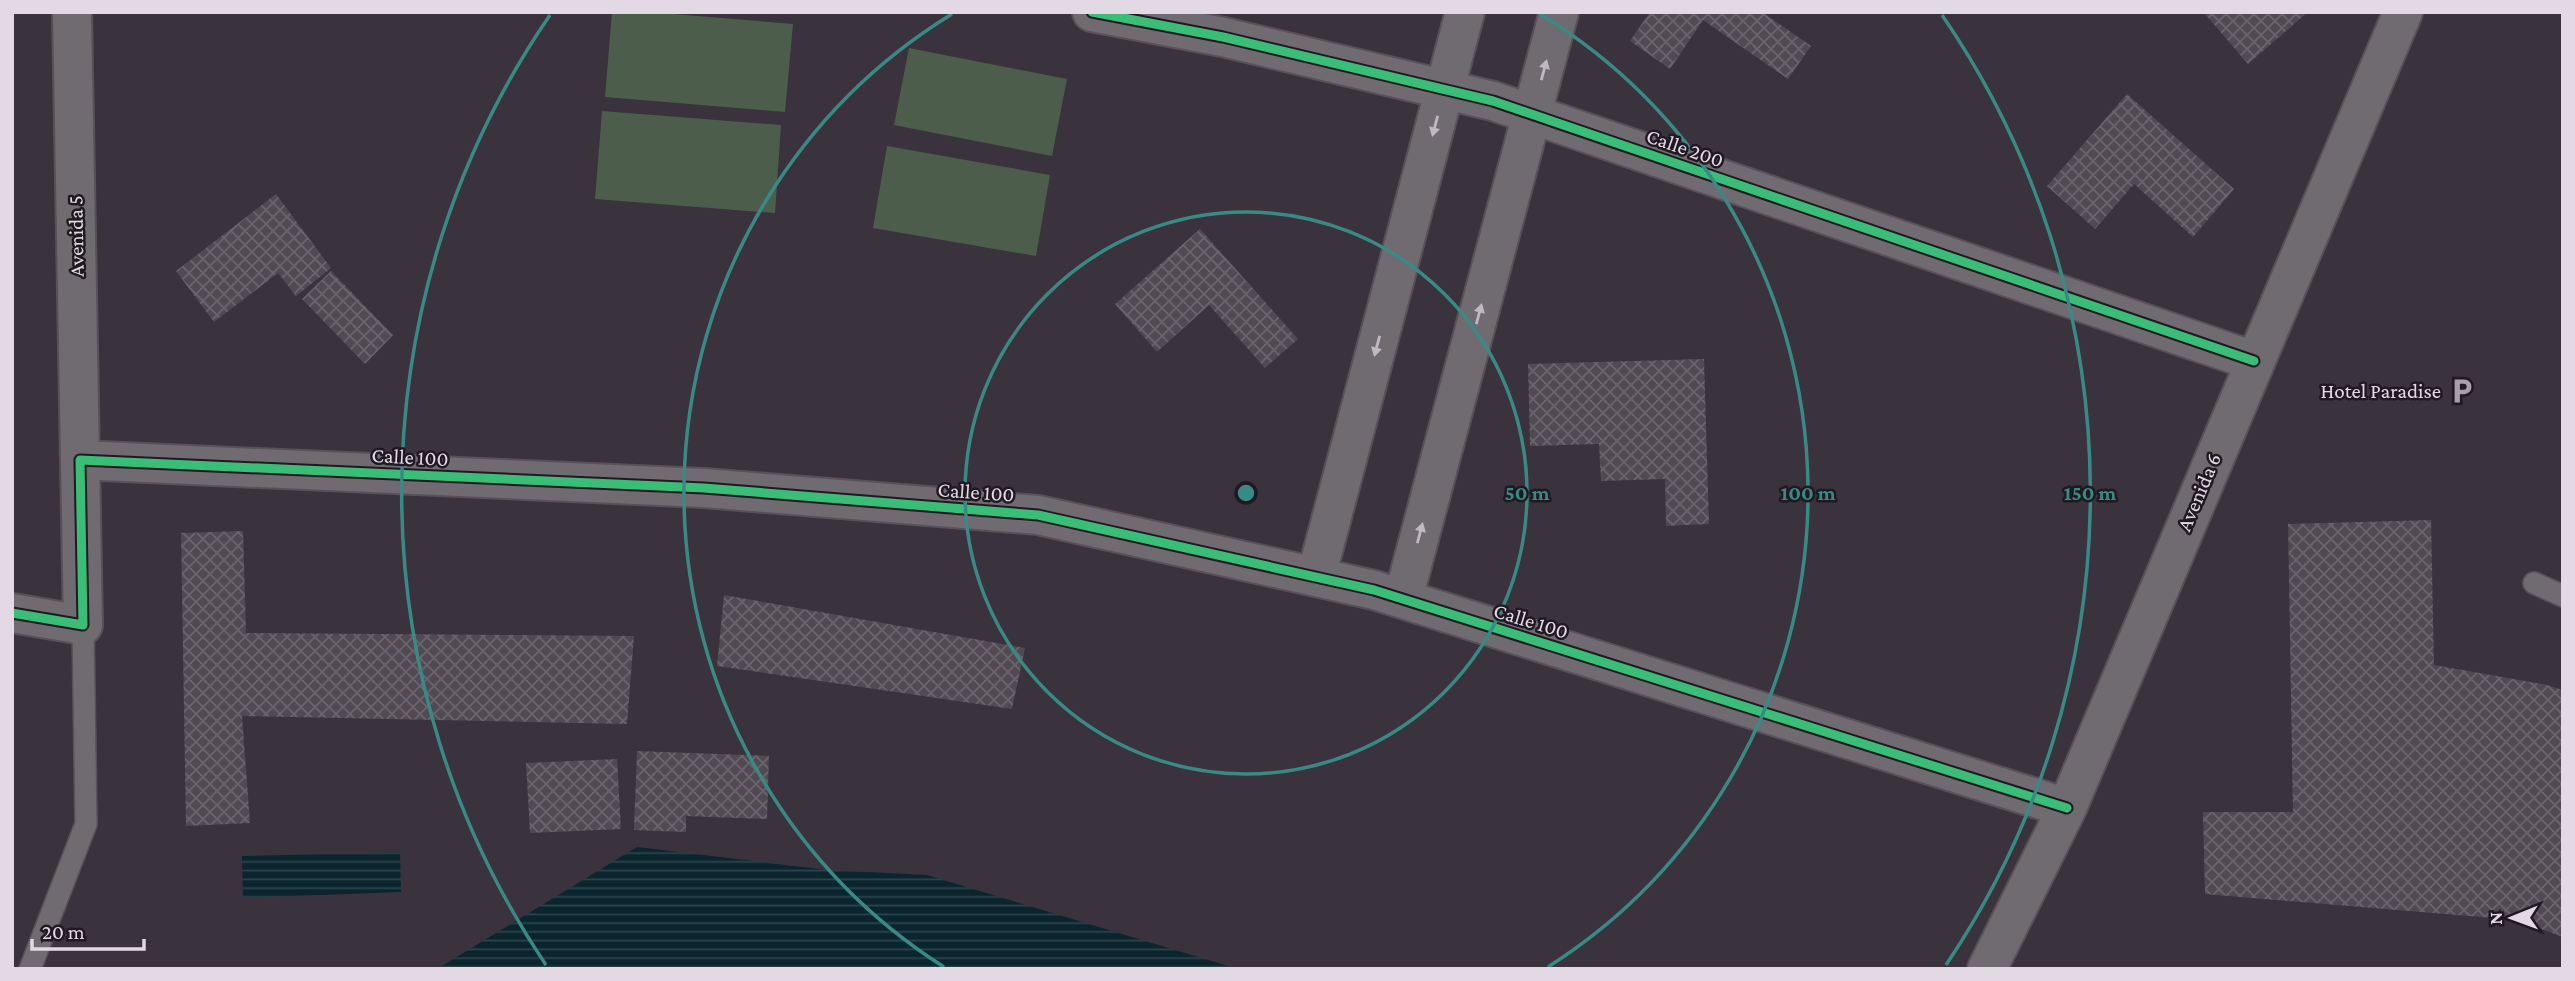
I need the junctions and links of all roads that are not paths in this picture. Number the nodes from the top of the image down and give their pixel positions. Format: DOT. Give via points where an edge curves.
graph roads {
  1 [pos="1093,12"];
  2 [pos="1465,12"];
  3 [pos="1559,12"];
  4 [pos="2403,12"];
  5 [pos="64,14"];
  6 [pos="1445,89"];
  7 [pos="1532,114"];
  8 [pos="2254,361"];
  9 [pos="80,460"];
  10 [pos="1316,577"];
  11 [pos="2534,583"];
  12 [pos="2563,596"];
  13 [pos="1403,599"];
  14 [pos="12,613"];
  15 [pos="83,625"];
  16 [pos="2067,808"];
  17 [pos="30,969"];
  18 [pos="1987,969"];
  1 -- 6 [label="street, Calle 200"];
  2 -- 6 [label="street"];
  7 -- 3 [label="street, one-way"];
  4 -- 8 [label="street, Avenida 6"];
  5 -- 9 [label="street, Avenida 5"];
  6 -- 7 [label="street, Calle 200"];
  6 -- 10 [label="street, one-way"];
  7 -- 8 [label="street, Calle 200"];
  13 -- 7 [label="street, one-way"];
  8 -- 16 [label="street, Avenida 6"];
  9 -- 10 [label="street, Calle 100" via="704,488 1038,514"];
  9 -- 15 [label="street"];
  10 -- 13 [label="street, Calle 100"];
  11 -- 12 [label="lane"];
  13 -- 16 [label="street, Calle 100"];
  14 -- 15 [label="street"];
  15 -- 17 [label="lane" via="86,824"];
  16 -- 18 [label="street, Avenida 6"];
}
